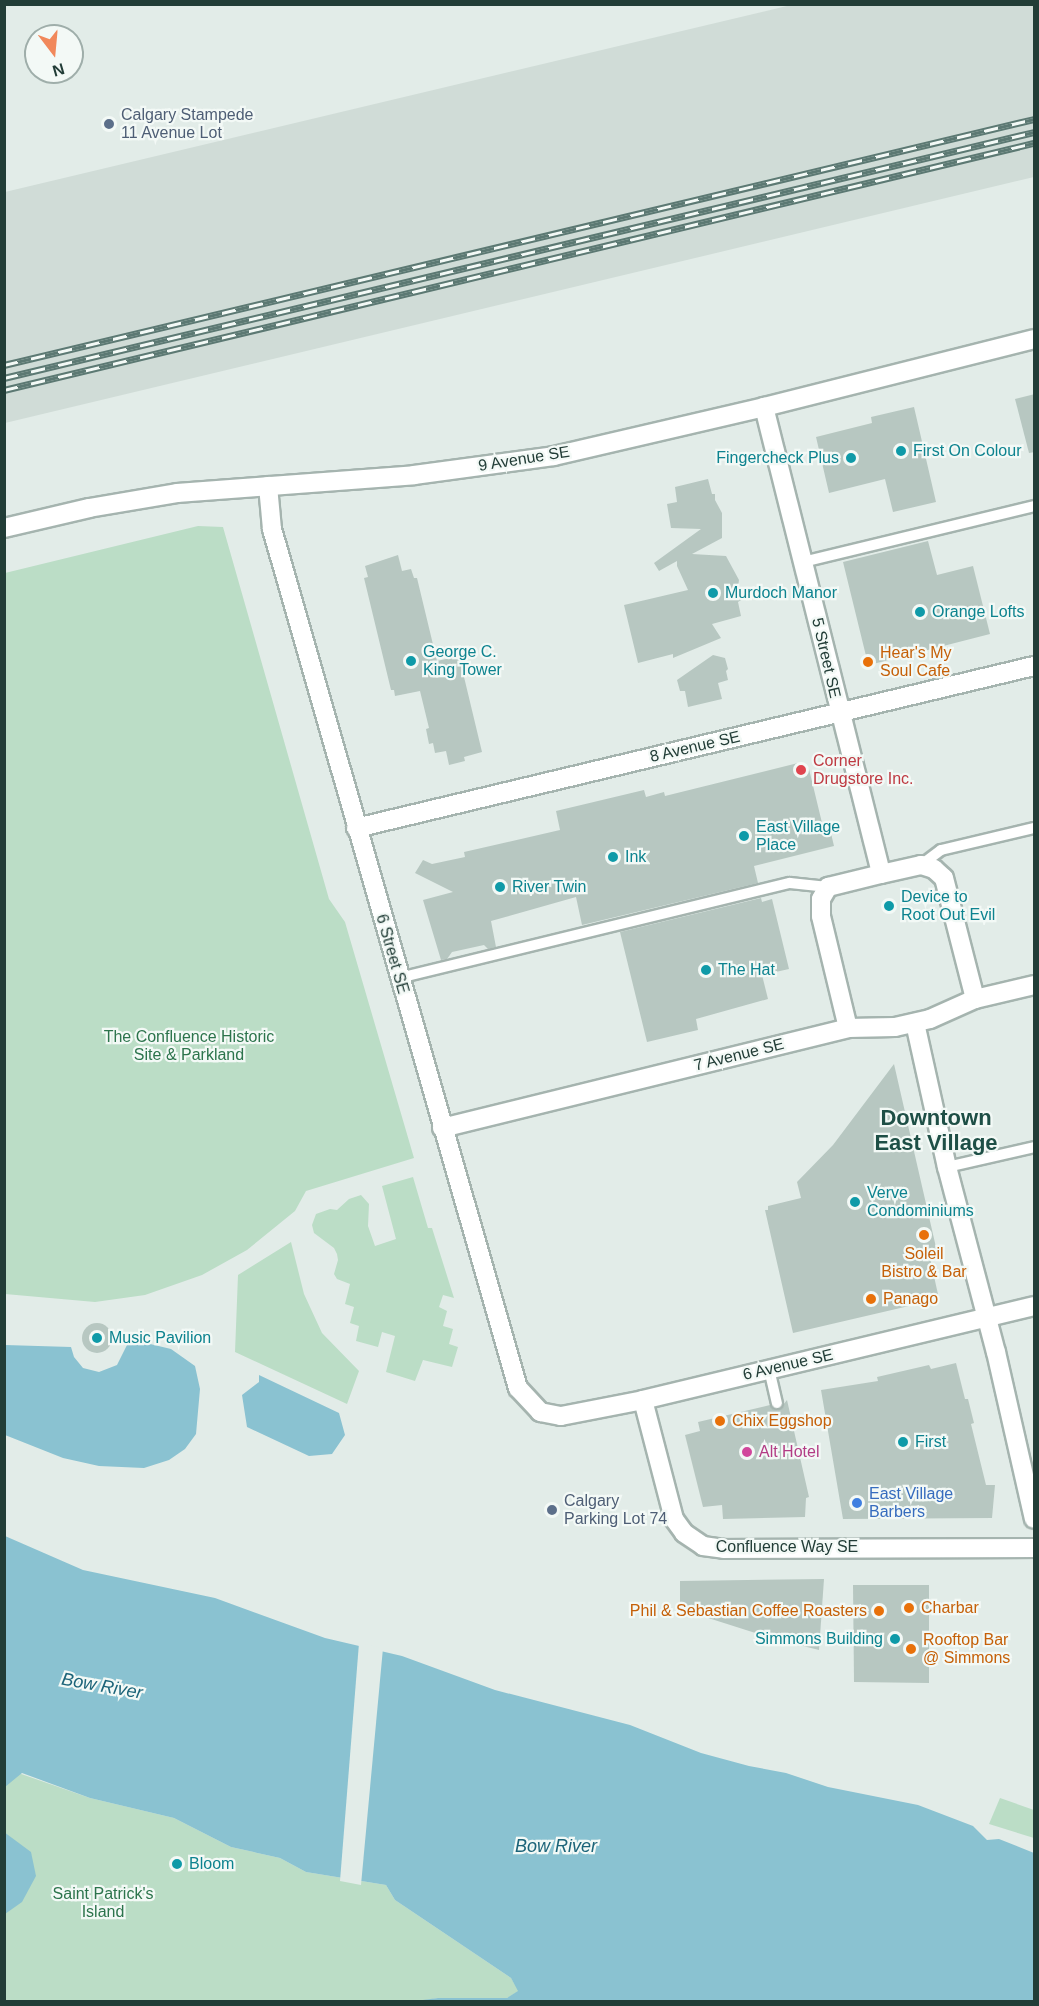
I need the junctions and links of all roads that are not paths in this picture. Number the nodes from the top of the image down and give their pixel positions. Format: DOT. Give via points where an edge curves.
graph roads {
  1 [pos="1035,339"];
  2 [pos="764,407"];
  3 [pos="268,486"];
  4 [pos="1035,506"];
  5 [pos="4,528"];
  6 [pos="802,562"];
  7 [pos="1035,666"];
  8 [pos="839,713"];
  9 [pos="356,828"];
  10 [pos="1035,828"];
  11 [pos="921,865"];
  12 [pos="881,874"];
  13 [pos="828,888"];
  14 [pos="399,978"];
  15 [pos="1035,985"];
  16 [pos="975,999"];
  17 [pos="915,1023"];
  18 [pos="848,1028"];
  19 [pos="442,1128"];
  20 [pos="1035,1147"];
  21 [pos="947,1167"];
  22 [pos="1035,1306"];
  23 [pos="986,1318"];
  24 [pos="770,1370"];
  25 [pos="642,1400"];
  26 [pos="777,1403"];
  27 [pos="540,1412"];
  28 [pos="1035,1519"];
  29 [pos="1035,1548"];
  1 -- 2 [label="street, 9 Avenue SE"];
  2 -- 3 [label="street, 9 Avenue SE" via="554,456 414,475"];
  2 -- 6 [label="street, 5 Street SE"];
  3 -- 5 [label="street, 9 Avenue SE" via="177,493"];
  3 -- 9 [label="street, 6 Street SE" via="272,529"];
  4 -- 6 [label="lane"];
  6 -- 8 [label="street, 5 Street SE"];
  7 -- 8 [label="street, 8 Avenue SE"];
  8 -- 9 [label="street, 8 Avenue SE"];
  8 -- 12 [label="street, 5 Street SE"];
  9 -- 14 [label="street, 6 Street SE"];
  10 -- 11 [label="lane" via="941,850"];
  11 -- 12 [label="street"];
  11 -- 16 [label="street" via="944,878"];
  12 -- 13 [label="street"];
  13 -- 14 [label="lane" via="790,883"];
  13 -- 18 [label="street" via="821,899 821,915"];
  14 -- 19 [label="street, 6 Street SE"];
  15 -- 16 [label="street, 7 Avenue SE"];
  16 -- 17 [label="street, 7 Avenue SE"];
  17 -- 18 [label="street, 7 Avenue SE"];
  17 -- 21 [label="street"];
  18 -- 19 [label="street, 7 Avenue SE"];
  19 -- 27 [label="street, 6 Street SE" via="518,1388"];
  20 -- 21 [label="lane"];
  21 -- 23 [label="street"];
  22 -- 23 [label="street, 6 Avenue SE"];
  23 -- 24 [label="street, 6 Avenue SE"];
  23 -- 28 [label="street"];
  24 -- 25 [label="street, 6 Avenue SE"];
  24 -- 26 [label="lane"];
  25 -- 27 [label="street, 6 Avenue SE" via="561,1416"];
  25 -- 29 [label="street, Confluence Way SE" via="674,1519 684,1533 703,1546"];
}
